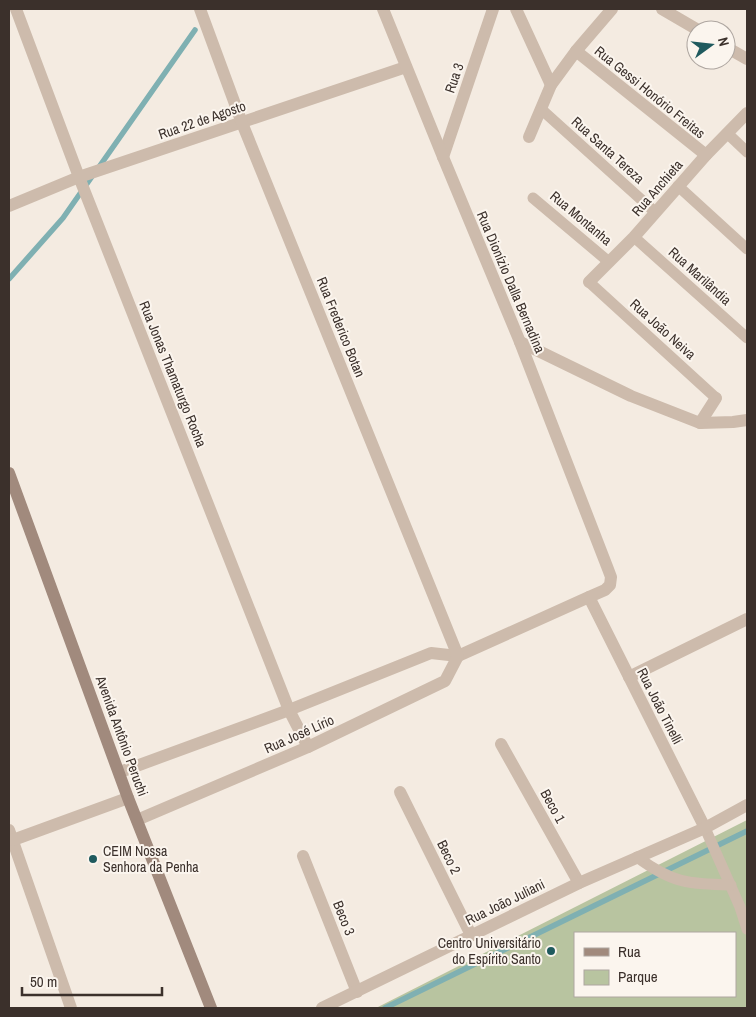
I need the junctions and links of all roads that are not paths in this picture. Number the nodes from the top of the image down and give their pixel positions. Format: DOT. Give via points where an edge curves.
graph roads {
  1 [pos="16,9"];
  2 [pos="200,9"];
  3 [pos="383,9"];
  4 [pos="493,9"];
  5 [pos="516,9"];
  6 [pos="612,9"];
  7 [pos="662,9"];
  8 [pos="686,23"];
  9 [pos="576,51"];
  10 [pos="736,53"];
  11 [pos="747,59"];
  12 [pos="406,67"];
  13 [pos="551,86"];
  14 [pos="541,109"];
  15 [pos="747,113"];
  16 [pos="242,123"];
  17 [pos="728,134"];
  18 [pos="529,137"];
  19 [pos="747,152"];
  20 [pos="706,155"];
  21 [pos="442,157"];
  22 [pos="79,177"];
  23 [pos="678,186"];
  24 [pos="533,198"];
  25 [pos="9,206"];
  26 [pos="655,212"];
  27 [pos="634,237"];
  28 [pos="747,249"];
  29 [pos="609,262"];
  30 [pos="590,282"];
  31 [pos="747,338"];
  32 [pos="520,342"];
  33 [pos="716,398"];
  34 [pos="747,420"];
  35 [pos="700,423"];
  36 [pos="9,473"];
  37 [pos="589,597"];
  38 [pos="747,618"];
  39 [pos="458,656"];
  40 [pos="629,678"];
  41 [pos="289,710"];
  42 [pos="501,744"];
  43 [pos="308,747"];
  44 [pos="120,772"];
  45 [pos="400,792"];
  46 [pos="128,798"];
  47 [pos="747,805"];
  48 [pos="137,820"];
  49 [pos="705,828"];
  50 [pos="11,835"];
  51 [pos="303,856"];
  52 [pos="637,857"];
  53 [pos="579,882"];
  54 [pos="730,885"];
  55 [pos="747,929"];
  56 [pos="471,935"];
  57 [pos="357,992"];
  58 [pos="71,1008"];
  59 [pos="211,1008"];
  60 [pos="322,1008"];
  1 -- 22 [label="street, Rua Jonas Thamaturgo Rocha"];
  2 -- 16 [label="street, Rua Frederico Botan"];
  3 -- 12 [label="street, Rua Dionízio Dalla Bernadina"];
  4 -- 21 [label="street, Rua 3"];
  5 -- 13 [label="street"];
  6 -- 9 [label="street"];
  7 -- 8 [label="street"];
  9 -- 13 [label="street"];
  9 -- 20 [label="street, Rua Gessi Honório Freitas"];
  10 -- 11 [label="street"];
  12 -- 16 [label="street, Rua 22 de Agosto"];
  12 -- 21 [label="street, Rua Dionízio Dalla Bernadina"];
  13 -- 14 [label="street"];
  14 -- 18 [label="street"];
  14 -- 26 [label="lane, Rua Santa Tereza"];
  15 -- 17 [label="street, Rua Anchieta"];
  16 -- 22 [label="street, Rua 22 de Agosto"];
  16 -- 39 [label="street, Rua Frederico Botan"];
  17 -- 19 [label="lane"];
  17 -- 20 [label="street, Rua Anchieta"];
  20 -- 23 [label="street, Rua Anchieta"];
  21 -- 32 [label="street, Rua Dionízio Dalla Bernadina"];
  22 -- 25 [label="street, Rua 22 de Agosto"];
  22 -- 41 [label="street, Rua Jonas Thamaturgo Rocha"];
  23 -- 26 [label="street, Rua Anchieta"];
  23 -- 28 [label="lane"];
  24 -- 29 [label="lane, Rua Montanha"];
  26 -- 27 [label="street, Rua Anchieta"];
  27 -- 29 [label="street, Rua Anchieta"];
  27 -- 31 [label="lane, Rua Marilândia"];
  29 -- 30 [label="street, Rua Anchieta"];
  30 -- 33 [label="lane, Rua João Neiva"];
  32 -- 35 [label="street" via="631,396"];
  32 -- 37 [label="street, Rua Dionízio Dalla Bernadina" via="611,576 610,585 605,590"];
  33 -- 35 [label="street"];
  34 -- 35 [label="street"];
  36 -- 44 [label="main road, Avenida Antônio Peruchi"];
  37 -- 39 [label="street"];
  37 -- 40 [label="street, Rua João Tinelli"];
  38 -- 40 [label="street"];
  39 -- 41 [label="street, Rua José Lírio" via="431,653"];
  39 -- 43 [label="street, Rua José Lírio" via="445,681"];
  40 -- 49 [label="street, Rua João Tinelli"];
  41 -- 43 [label="street, Rua Jonas Thamaturgo Rocha"];
  41 -- 44 [label="street, Rua José Lírio"];
  42 -- 53 [label="street, Beco 1"];
  43 -- 48 [label="street, Rua José Lírio"];
  44 -- 46 [label="main road, Avenida Antônio Peruchi"];
  45 -- 56 [label="street, Beco 2"];
  46 -- 48 [label="main road, Avenida Antônio Peruchi"];
  46 -- 50 [label="street"];
  47 -- 49 [label="street, Rua João Juliani"];
  48 -- 59 [label="main road, Avenida Antônio Peruchi"];
  49 -- 52 [label="street, Rua João Juliani"];
  49 -- 54 [label="lane"];
  50 -- 58 [label="street"];
  51 -- 57 [label="street, Beco 3"];
  52 -- 53 [label="street, Rua João Juliani"];
  52 -- 54 [label="lane" via="656,871 678,880"];
  53 -- 56 [label="street, Rua João Juliani"];
  54 -- 55 [label="lane"];
  56 -- 57 [label="street, Rua João Juliani"];
  57 -- 60 [label="street, Rua João Juliani"];
}
